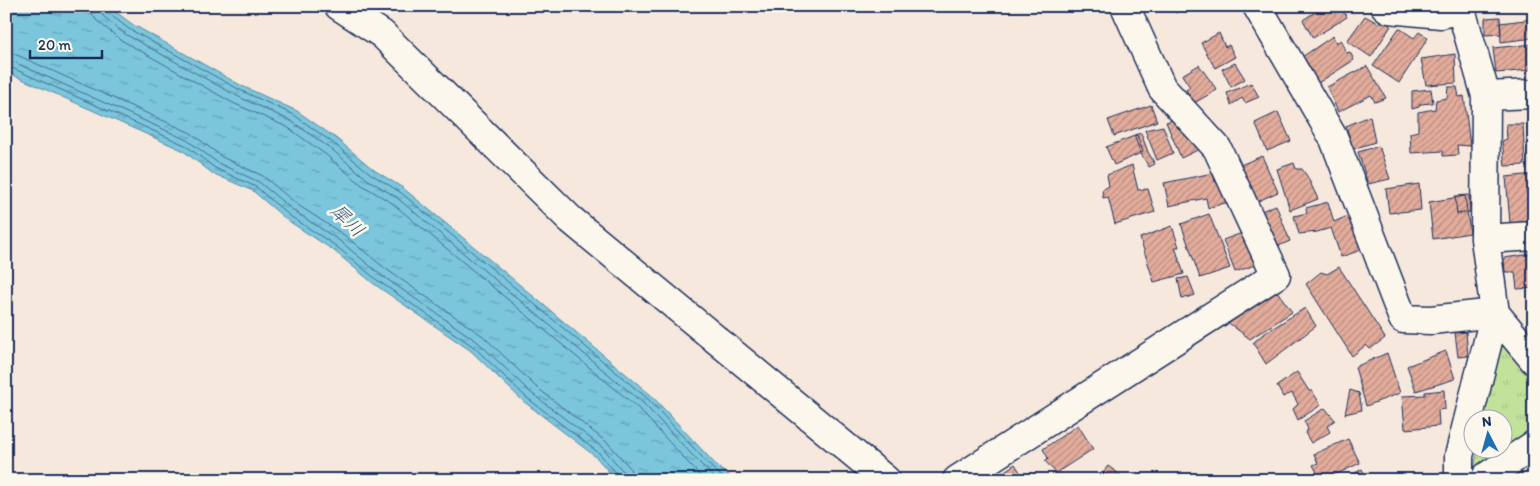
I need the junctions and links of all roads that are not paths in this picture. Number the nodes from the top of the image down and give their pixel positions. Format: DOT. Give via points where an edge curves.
graph roads {
  1 [pos="339,6"];
  2 [pos="1125,6"];
  3 [pos="1257,6"];
  4 [pos="1385,6"];
  5 [pos="1461,7"];
  6 [pos="1534,94"];
  7 [pos="1486,96"];
  8 [pos="1534,236"];
  9 [pos="1485,240"];
  10 [pos="1495,313"];
  11 [pos="1534,360"];
  12 [pos="1534,445"];
  13 [pos="886,480"];
  14 [pos="957,480"];
  15 [pos="1459,480"];
  16 [pos="1486,480"];
  1 -- 13 [label="street" via="382,34 570,219"];
  2 -- 14 [label="street" via="1162,88 1217,148 1276,275"];
  3 -- 10 [label="street" via="1334,139 1403,319 1431,320"];
  4 -- 5 [label="street" via="1441,14"];
  5 -- 7 [label="street"];
  6 -- 7 [label="street"];
  7 -- 9 [label="street"];
  8 -- 9 [label="street"];
  9 -- 10 [label="street"];
  10 -- 11 [label="street"];
  10 -- 15 [label="street" via="1459,456"];
  12 -- 16 [label="street"];
}
